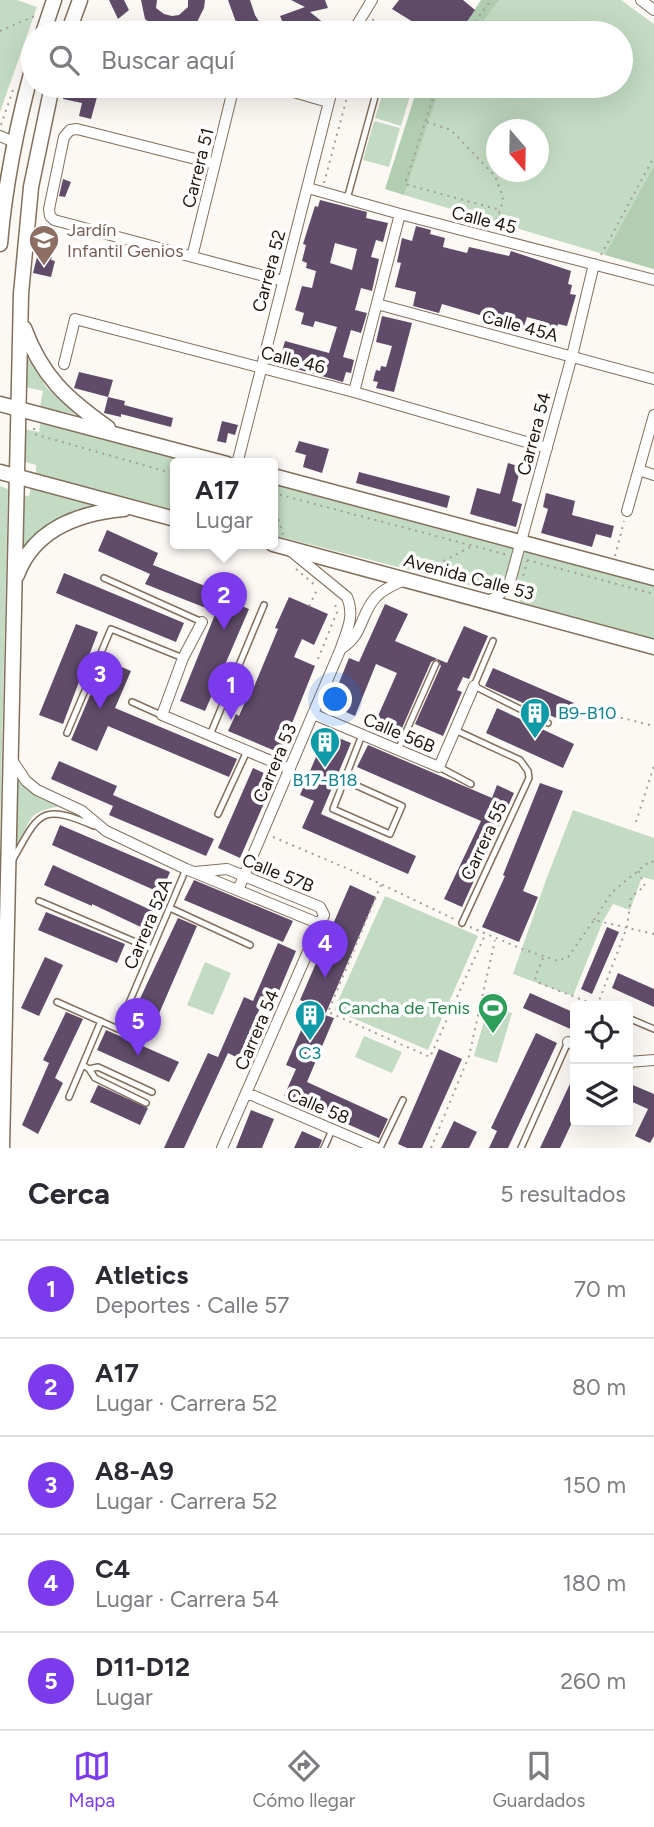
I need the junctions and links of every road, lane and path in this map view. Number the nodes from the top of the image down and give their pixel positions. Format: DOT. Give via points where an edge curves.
graph roads {
  1 [pos="80,0"];
  2 [pos="372,0"];
  3 [pos="491,0"];
  4 [pos="642,0"];
  5 [pos="52,5"];
  6 [pos="654,9"];
  7 [pos="376,15"];
  8 [pos="73,21"];
  9 [pos="362,21"];
  10 [pos="373,21"];
  11 [pos="476,21"];
  12 [pos="0,31"];
  13 [pos="22,98"];
  14 [pos="49,98"];
  15 [pos="231,98"];
  16 [pos="314,98"];
  17 [pos="329,98"];
  18 [pos="347,98"];
  19 [pos="375,98"];
  20 [pos="433,98"];
  21 [pos="328,102"];
  22 [pos="426,122"];
  23 [pos="7,139"];
  24 [pos="654,157"];
  25 [pos="215,164"];
  26 [pos="308,188"];
  27 [pos="321,192"];
  28 [pos="347,199"];
  29 [pos="500,210"];
  30 [pos="400,214"];
  31 [pos="490,237"];
  32 [pos="0,244"];
  33 [pos="192,257"];
  34 [pos="594,264"];
  35 [pos="283,281"];
  36 [pos="654,281"];
  37 [pos="377,304"];
  38 [pos="21,321"];
  39 [pos="572,356"];
  40 [pos="64,364"];
  41 [pos="260,369"];
  42 [pos="654,379"];
  43 [pos="354,392"];
  44 [pos="0,404"];
  45 [pos="18,408"];
  46 [pos="654,415"];
  47 [pos="34,434"];
  48 [pos="118,435"];
  49 [pos="547,448"];
  50 [pos="204,458"];
  51 [pos="238,458"];
  52 [pos="639,470"];
  53 [pos="0,472"];
  54 [pos="170,473"];
  55 [pos="654,475"];
  56 [pos="16,477"];
  57 [pos="278,478"];
  58 [pos="278,494"];
  59 [pos="132,508"];
  60 [pos="627,511"];
  61 [pos="170,518"];
  62 [pos="479,543"];
  63 [pos="280,546"];
  64 [pos="472,546"];
  65 [pos="524,553"];
  66 [pos="612,567"];
  67 [pos="295,568"];
  68 [pos="421,573"];
  69 [pos="104,578"];
  70 [pos="654,578"];
  71 [pos="405,580"];
  72 [pos="13,586"];
  73 [pos="318,587"];
  74 [pos="324,590"];
  75 [pos="654,594"];
  76 [pos="331,596"];
  77 [pos="487,602"];
  78 [pos="264,605"];
  79 [pos="309,606"];
  80 [pos="515,609"];
  81 [pos="202,622"];
  82 [pos="493,641"];
  83 [pos="654,647"];
  84 [pos="341,648"];
  85 [pos="183,658"];
  86 [pos="317,659"];
  87 [pos="436,664"];
  88 [pos="474,685"];
  89 [pos="132,702"];
  90 [pos="313,714"];
  91 [pos="162,715"];
  92 [pos="614,716"];
  93 [pos="548,723"];
  94 [pos="654,726"];
  95 [pos="453,729"];
  96 [pos="67,733"];
  97 [pos="210,735"];
  98 [pos="362,735"];
  99 [pos="398,750"];
  100 [pos="247,751"];
  101 [pos="10,757"];
  102 [pos="654,766"];
  103 [pos="439,767"];
  104 [pos="290,769"];
  105 [pos="344,780"];
  106 [pos="471,784"];
  107 [pos="218,814"];
  108 [pos="636,822"];
  109 [pos="106,831"];
  110 [pos="272,837"];
  111 [pos="654,862"];
  112 [pos="8,870"];
  113 [pos="638,870"];
  114 [pos="190,871"];
  115 [pos="244,876"];
  116 [pos="382,885"];
  117 [pos="238,890"];
  118 [pos="38,901"];
  119 [pos="170,908"];
  120 [pos="594,919"];
  121 [pos="462,923"];
  122 [pos="320,924"];
  123 [pos="627,928"];
  124 [pos="485,934"];
  125 [pos="654,934"];
  126 [pos="496,939"];
  127 [pos="250,945"];
  128 [pos="152,949"];
  129 [pos="544,957"];
  130 [pos="584,1001"];
  131 [pos="599,1001"];
  132 [pos="57,1002"];
  133 [pos="633,1020"];
  134 [pos="101,1021"];
  135 [pos="654,1029"];
  136 [pos="570,1047"];
  137 [pos="654,1060"];
  138 [pos="633,1062"];
  139 [pos="83,1065"];
  140 [pos="89,1069"];
  141 [pos="152,1092"];
  142 [pos="247,1093"];
  143 [pos="69,1097"];
  144 [pos="403,1100"];
  145 [pos="146,1103"];
  146 [pos="332,1130"];
  147 [pos="2,1148"];
  148 [pos="222,1148"];
  149 [pos="324,1148"];
  150 [pos="378,1148"];
  151 [pos="431,1148"];
  152 [pos="521,1148"];
  1 -- 8 [label="main road"];
  2 -- 9 [label="street"];
  3 -- 11 [label="path"];
  4 -- 6 [label="street"];
  5 -- 12 [label="path"];
  7 -- 10 [label="path"];
  13 -- 23 [label="main road"];
  14 -- 38 [label="main road" via="27,217"];
  15 -- 25 [label="street, Carrera 51"];
  16 -- 21 [label="street"];
  17 -- 21 [label="street, Carrera 52"];
  18 -- 27 [label="path"];
  19 -- 28 [label="lane"];
  20 -- 22 [label="path"];
  21 -- 26 [label="street, Carrera 52"];
  22 -- 29 [label="path" via="451,130 495,176 503,197"];
  22 -- 29 [label="path" via="405,184"];
  23 -- 32 [label="main road"];
  24 -- 34 [label="path"];
  25 -- 33 [label="street, Carrera 51"];
  25 -- 33 [label="street" via="77,129 64,137 49,209 54,220"];
  26 -- 27 [label="street, Calle 45"];
  26 -- 35 [label="street, Carrera 52"];
  27 -- 28 [label="street, Calle 45"];
  28 -- 30 [label="street, Calle 45"];
  29 -- 31 [label="path"];
  30 -- 31 [label="street, Calle 45"];
  30 -- 37 [label="street"];
  31 -- 34 [label="street, Calle 45"];
  33 -- 35 [label="street"];
  34 -- 36 [label="street, Calle 45"];
  34 -- 39 [label="street, Carrera 54"];
  35 -- 41 [label="street, Carrera 52"];
  37 -- 39 [label="street, Calle 45A"];
  37 -- 43 [label="street"];
  38 -- 45 [label="main road"];
  38 -- 48 [label="main road" via="52,381 78,407"];
  39 -- 42 [label="street, Calle 45A"];
  39 -- 49 [label="street, Carrera 54"];
  40 -- 41 [label="street, Calle 46" via="75,319"];
  41 -- 43 [label="street, Calle 46"];
  41 -- 51 [label="street, Carrera 52"];
  43 -- 49 [label="street, Calle 46"];
  44 -- 45 [label="main road"];
  45 -- 48 [label="main road"];
  45 -- 56 [label="main road"];
  46 -- 52 [label="street"];
  47 -- 54 [label="path"];
  48 -- 50 [label="main road"];
  49 -- 65 [label="street, Carrera 54"];
  52 -- 55 [label="street"];
  52 -- 60 [label="street"];
  53 -- 56 [label="main road"];
  56 -- 59 [label="main road"];
  56 -- 72 [label="main road"];
  57 -- 65 [label="main road"];
  58 -- 64 [label="path"];
  59 -- 61 [label="main road"];
  59 -- 72 [label="main road" via="90,514 50,531 28,552"];
  60 -- 66 [label="path"];
  62 -- 64 [label="path"];
  63 -- 71 [label="main road, Avenida Calle 53"];
  63 -- 84 [label="street, Carrera 53" via="347,597 351,620"];
  64 -- 65 [label="path"];
  64 -- 68 [label="path"];
  65 -- 66 [label="main road"];
  65 -- 75 [label="path"];
  65 -- 77 [label="street, Carrera 54" via="509,585"];
  65 -- 80 [label="path"];
  66 -- 70 [label="main road"];
  67 -- 73 [label="path"];
  69 -- 81 [label="lane"];
  71 -- 77 [label="main road, Avenida Calle 53"];
  71 -- 84 [label="street, Carrera 53" via="374,599 358,634"];
  72 -- 101 [label="main road"];
  73 -- 74 [label="path"];
  73 -- 79 [label="path"];
  76 -- 86 [label="path" via="337,612"];
  77 -- 80 [label="main road, Avenida Calle 53"];
  78 -- 97 [label="lane"];
  80 -- 83 [label="main road, Avenida Calle 53"];
  81 -- 85 [label="street"];
  82 -- 88 [label="lane"];
  84 -- 90 [label="street, Carrera 53"];
  85 -- 91 [label="street"];
  85 -- 96 [label="lane" via="111,629"];
  87 -- 99 [label="lane"];
  88 -- 93 [label="lane"];
  88 -- 95 [label="street"];
  89 -- 91 [label="lane"];
  90 -- 98 [label="street, Calle 56B"];
  90 -- 104 [label="street, Carrera 53"];
  91 -- 97 [label="street"];
  92 -- 94 [label="path"];
  95 -- 103 [label="street"];
  95 -- 121 [label="lane, Carrera 55" via="520,760 528,771 527,785"];
  97 -- 100 [label="street"];
  98 -- 99 [label="street, Calle 56B"];
  98 -- 105 [label="lane"];
  99 -- 103 [label="street, Calle 56B"];
  100 -- 104 [label="street"];
  100 -- 107 [label="lane"];
  101 -- 109 [label="street, Calle 57B" via="37,790 82,811"];
  101 -- 112 [label="main road"];
  102 -- 108 [label="path"];
  103 -- 106 [label="lane, Calle 56B"];
  104 -- 115 [label="street, Carrera 53"];
  105 -- 105 [label="lane" via="333,809 390,834 402,806"];
  109 -- 112 [label="lane, Calle 57B" via="60,813 44,815 36,820"];
  109 -- 114 [label="street, Calle 57B"];
  110 -- 116 [label="path"];
  111 -- 113 [label="path"];
  112 -- 147 [label="main road"];
  113 -- 120 [label="path" via="612,892"];
  113 -- 123 [label="path" via="645,886 631,897"];
  114 -- 115 [label="street, Calle 57B" via="227,869"];
  114 -- 117 [label="street, Calle 57B"];
  114 -- 119 [label="lane, Carrera 52A"];
  115 -- 117 [label="street, Carrera 53"];
  115 -- 122 [label="street, Calle 57B" via="320,907 324,915"];
  116 -- 121 [label="path"];
  116 -- 124 [label="path" via="328,1012 430,1057"];
  117 -- 122 [label="street, Calle 57B"];
  118 -- 128 [label="lane"];
  119 -- 127 [label="lane"];
  119 -- 128 [label="lane, Carrera 52A"];
  120 -- 123 [label="path"];
  120 -- 129 [label="path" via="568,957 558,961"];
  121 -- 124 [label="path"];
  122 -- 142 [label="street, Carrera 54"];
  123 -- 125 [label="path"];
  123 -- 131 [label="path"];
  124 -- 126 [label="path"];
  126 -- 129 [label="path"];
  126 -- 151 [label="path" via="468,1056"];
  128 -- 134 [label="lane, Carrera 52A" via="118,1029"];
  129 -- 130 [label="path" via="537,982"];
  132 -- 134 [label="lane"];
  133 -- 135 [label="lane"];
  134 -- 139 [label="lane"];
  136 -- 152 [label="lane"];
  137 -- 138 [label="street"];
  139 -- 140 [label="lane"];
  139 -- 143 [label="lane"];
  140 -- 141 [label="lane" via="98,1067"];
  140 -- 145 [label="lane" via="95,1078"];
  142 -- 146 [label="street, Calle 58"];
  142 -- 148 [label="street, Carrera 54"];
  144 -- 150 [label="lane"];
  146 -- 149 [label="lane"];
  146 -- 150 [label="street, Calle 58"];
}
